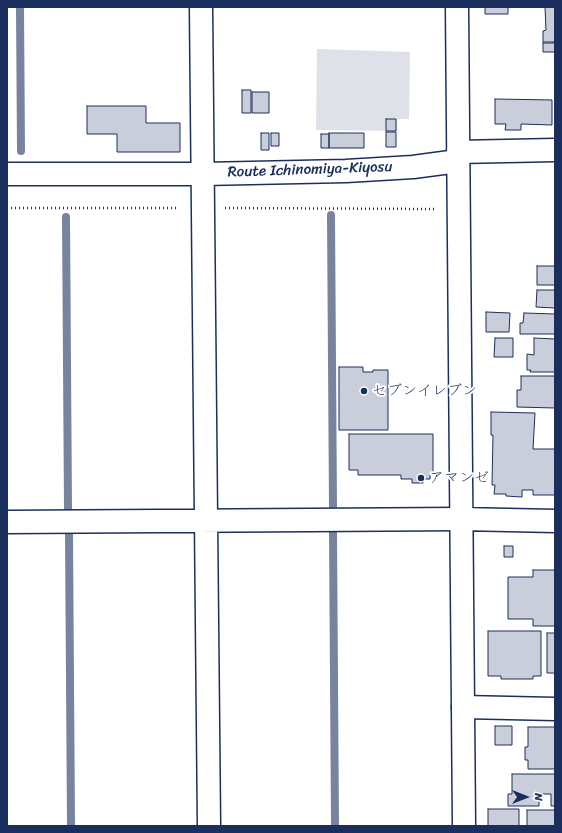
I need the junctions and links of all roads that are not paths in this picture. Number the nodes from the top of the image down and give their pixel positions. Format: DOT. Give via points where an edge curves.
graph roads {
  1 [pos="201,7"];
  2 [pos="457,7"];
  3 [pos="555,150"];
  4 [pos="458,157"];
  5 [pos="7,174"];
  6 [pos="203,174"];
  7 [pos="461,519"];
  8 [pos="207,521"];
  9 [pos="555,521"];
  10 [pos="7,522"];
  11 [pos="463,708"];
  12 [pos="555,710"];
  13 [pos="209,826"];
  14 [pos="464,826"];
  1 -- 6 [label="street"];
  2 -- 4 [label="street"];
  3 -- 4 [label="street, Route Ichinomiya-Kiyosu"];
  4 -- 6 [label="street, Route Ichinomiya-Kiyosu" via="413,167"];
  4 -- 7 [label="street"];
  5 -- 6 [label="street, Route Ichinomiya-Kiyosu"];
  6 -- 8 [label="street"];
  7 -- 8 [label="street"];
  7 -- 9 [label="street"];
  7 -- 11 [label="street"];
  8 -- 10 [label="street"];
  8 -- 13 [label="street"];
  11 -- 12 [label="street"];
  11 -- 14 [label="street"];
}
